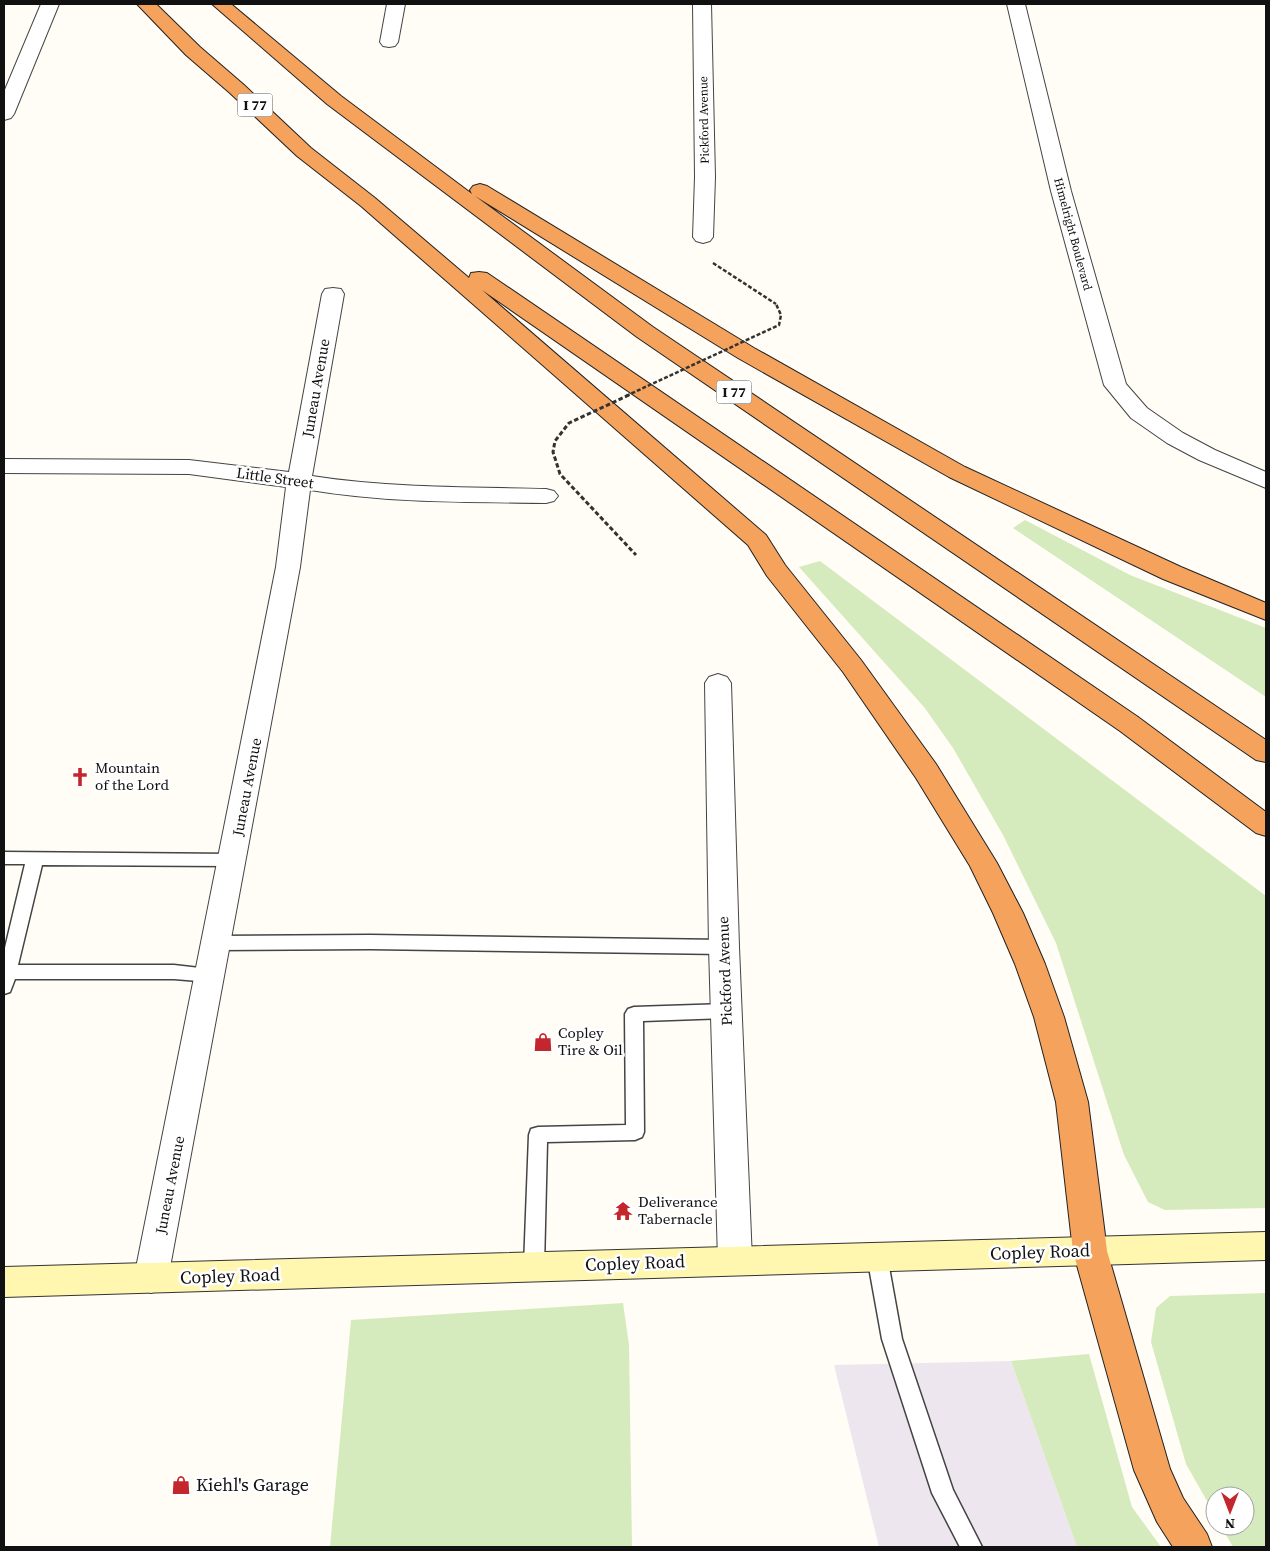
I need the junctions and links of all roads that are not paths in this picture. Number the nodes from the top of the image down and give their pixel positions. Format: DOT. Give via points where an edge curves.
graph roads {
  1 [pos="50,4"];
  2 [pos="146,4"];
  3 [pos="221,4"];
  4 [pos="396,4"];
  5 [pos="702,4"];
  6 [pos="1016,4"];
  7 [pos="389,42"];
  8 [pos="334,100"];
  9 [pos="4,114"];
  10 [pos="368,202"];
  11 [pos="703,237"];
  12 [pos="334,294"];
  13 [pos="4,466"];
  14 [pos="299,481"];
  15 [pos="1266,481"];
  16 [pos="546,496"];
  17 [pos="1266,612"];
  18 [pos="718,682"];
  19 [pos="1266,753"];
  20 [pos="1266,826"];
  21 [pos="4,858"];
  22 [pos="35,859"];
  23 [pos="233,860"];
  24 [pos="217,942"];
  25 [pos="724,947"];
  26 [pos="211,975"];
  27 [pos="6,979"];
  28 [pos="726,1011"];
  29 [pos="1266,1246"];
  30 [pos="1090,1251"];
  31 [pos="877,1256"];
  32 [pos="735,1260"];
  33 [pos="534,1266"];
  34 [pos="152,1278"];
  35 [pos="4,1282"];
  36 [pos="971,1547"];
  37 [pos="1194,1547"];
  1 -- 9 [label="street"];
  2 -- 10 [label="highway, I 77" via="304,152"];
  3 -- 8 [label="highway, I 77"];
  4 -- 7 [label="street"];
  5 -- 11 [label="street, Pickford Avenue"];
  6 -- 15 [label="street, Himelright Boulevard" via="1061,190 1114,385 1139,413 1176,438"];
  8 -- 17 [label="highway" via="746,354 957,472 1172,573"];
  8 -- 19 [label="highway, I 77" via="645,332"];
  10 -- 20 [label="highway, I 77" via="1128,724"];
  10 -- 30 [label="highway" via="757,540 926,771 983,864 1008,913 1049,1017 1072,1102"];
  12 -- 14 [label="street, Juneau Avenue"];
  13 -- 14 [label="street, Little Street" via="189,466"];
  14 -- 16 [label="street, Little Street" via="426,494"];
  14 -- 23 [label="street, Juneau Avenue" via="288,567"];
  18 -- 25 [label="street, Pickford Avenue"];
  21 -- 22 [label="lane"];
  22 -- 23 [label="lane"];
  22 -- 27 [label="lane"];
  23 -- 24 [label="street, Juneau Avenue"];
  24 -- 25 [label="lane"];
  24 -- 26 [label="street, Juneau Avenue"];
  25 -- 28 [label="street, Pickford Avenue"];
  26 -- 27 [label="lane" via="174,972"];
  26 -- 34 [label="street, Juneau Avenue"];
  28 -- 32 [label="street, Pickford Avenue"];
  28 -- 33 [label="lane" via="634,1014 634,1132 538,1135"];
  29 -- 30 [label="main road, Copley Road"];
  30 -- 31 [label="main road, Copley Road"];
  30 -- 37 [label="highway" via="1152,1470 1170,1510"];
  31 -- 32 [label="main road, Copley Road"];
  31 -- 36 [label="lane" via="892,1339 943,1493"];
  32 -- 33 [label="main road, Copley Road"];
  33 -- 34 [label="main road, Copley Road"];
  34 -- 35 [label="main road, Copley Road"];
}
